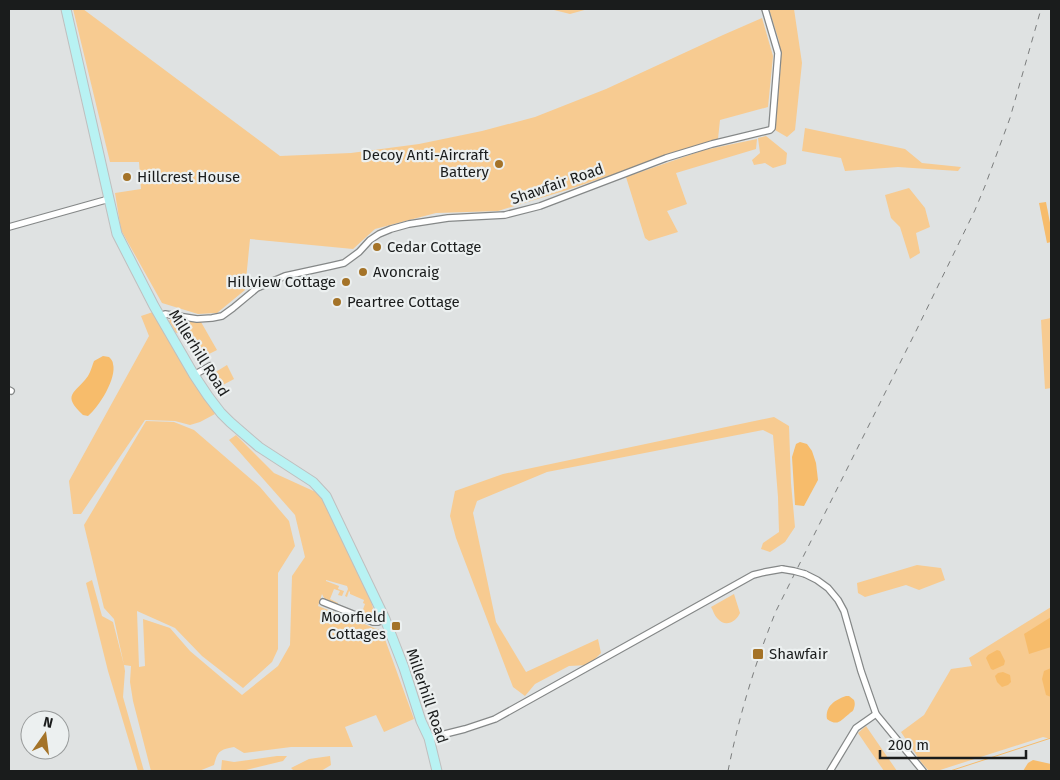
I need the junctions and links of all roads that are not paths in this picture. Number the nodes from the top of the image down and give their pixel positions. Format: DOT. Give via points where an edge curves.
graph roads {
  1 [pos="66,9"];
  2 [pos="766,9"];
  3 [pos="109,199"];
  4 [pos="9,227"];
  5 [pos="160,316"];
  6 [pos="210,366"];
  7 [pos="194,375"];
  8 [pos="323,602"];
  9 [pos="385,619"];
  10 [pos="876,714"];
  11 [pos="429,738"];
  12 [pos="437,771"];
  13 [pos="830,771"];
  14 [pos="923,771"];
  1 -- 3 [label="main road, Millerhill Road"];
  2 -- 5 [label="street, Shawfair Road" via="778,53 770,130 666,158 540,206 505,215 448,218 392,229 370,240 344,263 269,281 222,316 197,319"];
  3 -- 4 [label="street"];
  3 -- 5 [label="main road, Millerhill Road" via="118,234"];
  5 -- 7 [label="main road, Millerhill Road"];
  6 -- 7 [label="street"];
  7 -- 9 [label="main road, Millerhill Road" via="230,422 259,447 313,482 326,496"];
  8 -- 9 [label="street" via="373,622"];
  9 -- 11 [label="main road, Millerhill Road"];
  10 -- 11 [label="street, bridge" via="838,600 817,580 782,570 754,575 495,719"];
  10 -- 13 [label="street" via="856,728"];
  10 -- 14 [label="street"];
  11 -- 12 [label="main road, Millerhill Road"];
}
